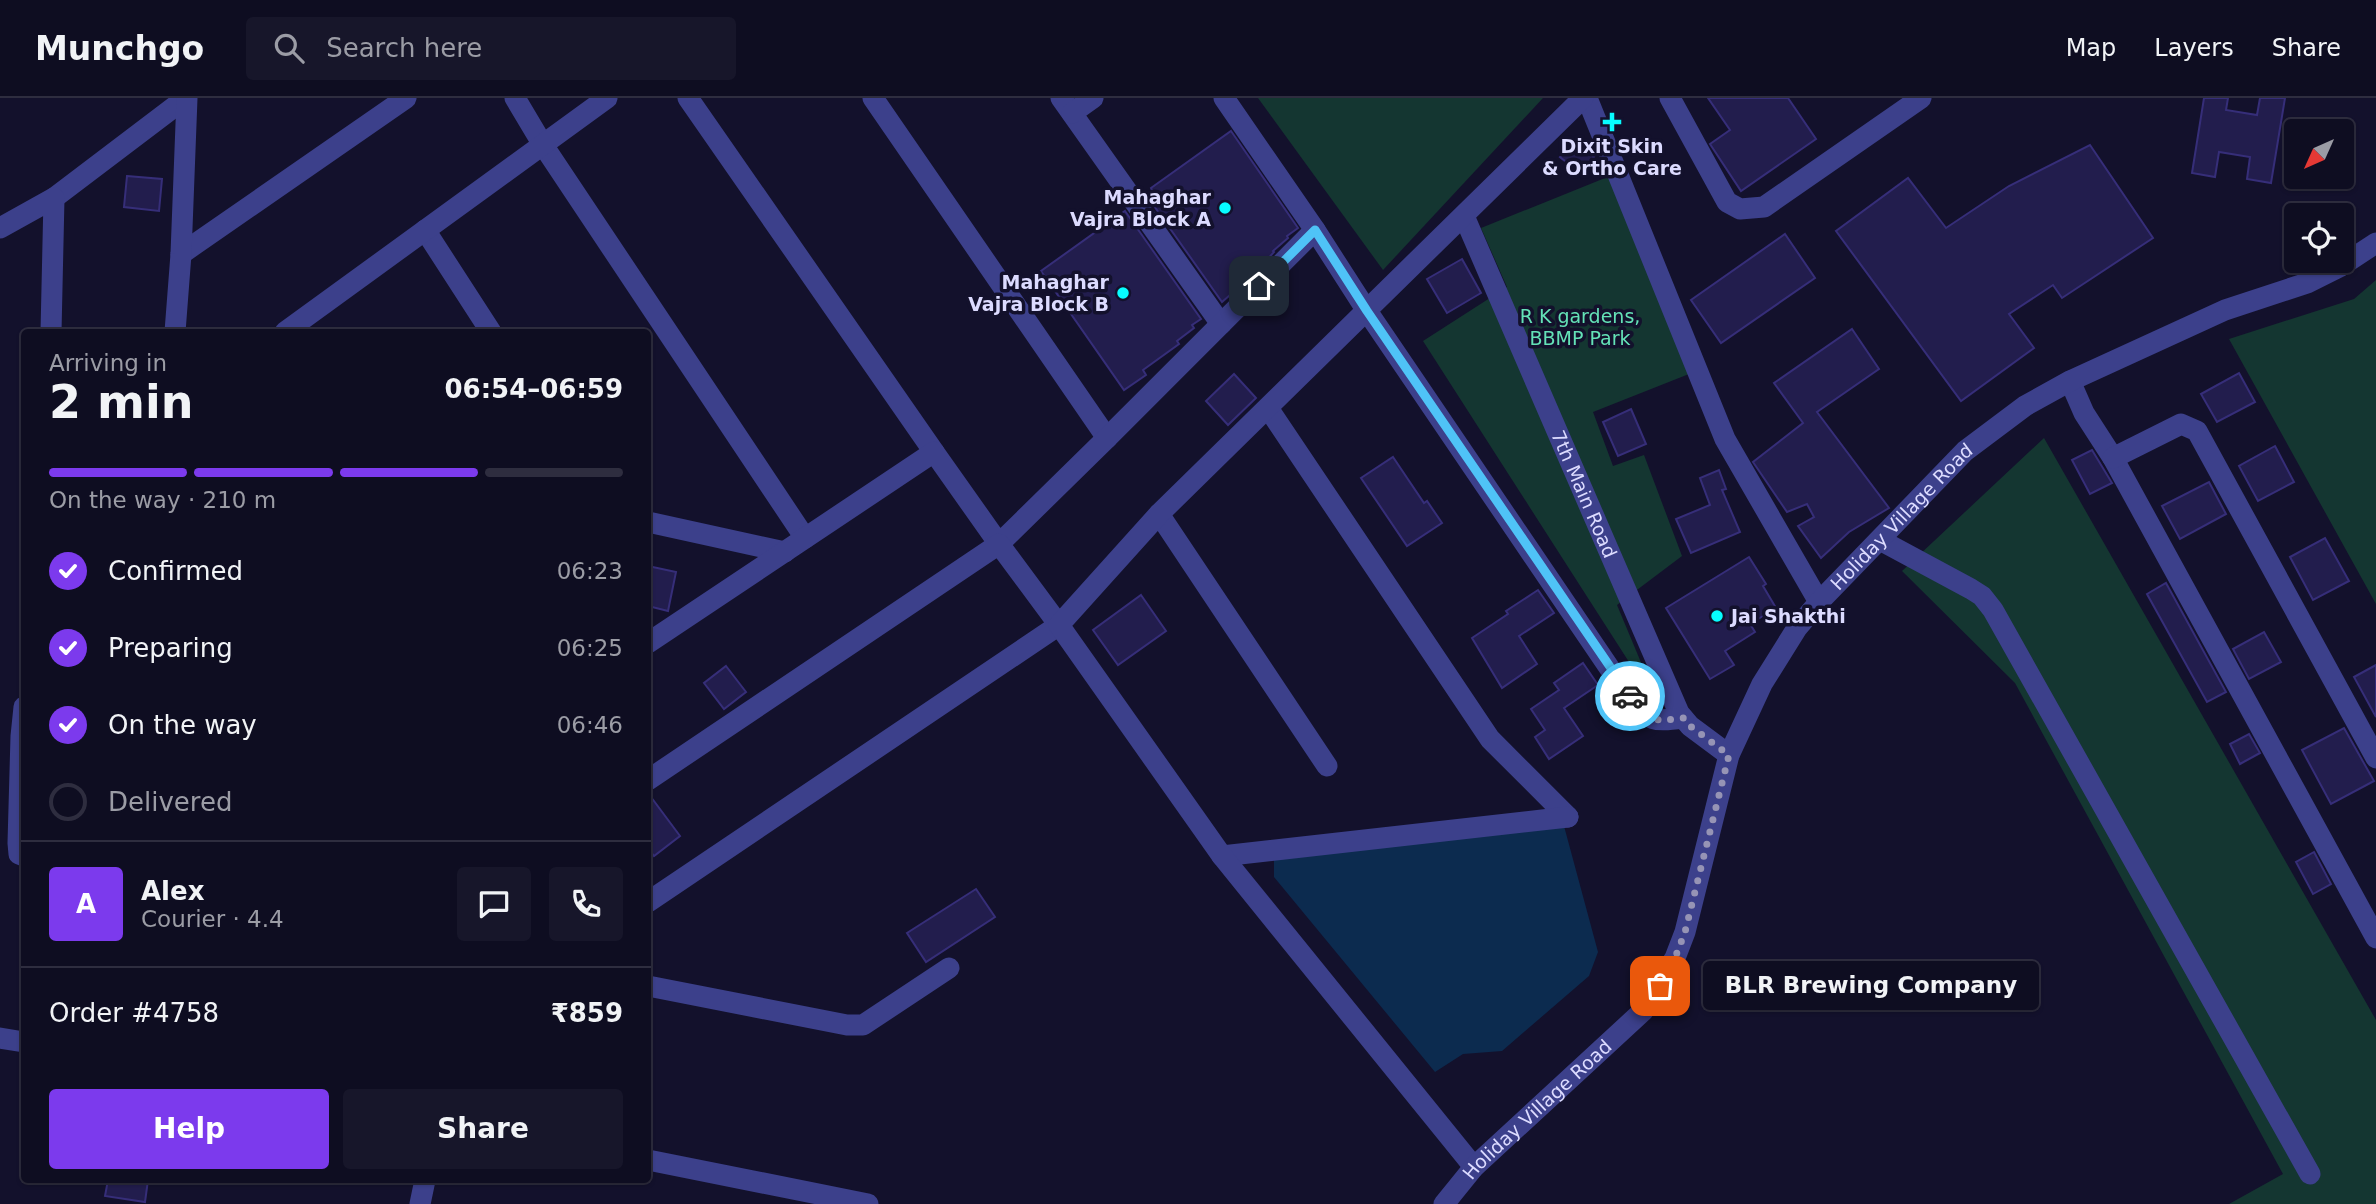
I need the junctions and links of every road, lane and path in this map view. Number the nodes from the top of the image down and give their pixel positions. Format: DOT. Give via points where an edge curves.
graph roads {
  1 [pos="187,98"];
  2 [pos="405,98"];
  3 [pos="515,98"];
  4 [pos="607,98"];
  5 [pos="688,98"];
  6 [pos="873,98"];
  7 [pos="1093,98"];
  8 [pos="1224,98"];
  9 [pos="1585,98"];
  10 [pos="1670,98"];
  11 [pos="1921,98"];
  12 [pos="1066,105"];
  13 [pos="543,145"];
  14 [pos="54,198"];
  15 [pos="1464,216"];
  16 [pos="0,228"];
  17 [pos="425,230"];
  18 [pos="1315,230"];
  19 [pos="2376,243"];
  20 [pos="181,254"];
  21 [pos="1367,311"];
  22 [pos="1221,324"];
  23 [pos="51,329"];
  24 [pos="175,329"];
  25 [pos="289,329"];
  26 [pos="489,329"];
  27 [pos="2070,381"];
  28 [pos="1268,408"];
  29 [pos="1107,438"];
  30 [pos="934,452"];
  31 [pos="2113,458"];
  32 [pos="1159,514"];
  33 [pos="651,523"];
  34 [pos="805,538"];
  35 [pos="1880,540"];
  36 [pos="999,544"];
  37 [pos="785,552"];
  38 [pos="1819,602"];
  39 [pos="1059,625"];
  40 [pos="651,639"];
  41 [pos="1684,718"];
  42 [pos="1729,755"];
  43 [pos="2376,758"];
  44 [pos="1327,766"];
  45 [pos="651,778"];
  46 [pos="21,779"];
  47 [pos="15,854"];
  48 [pos="1222,856"];
  49 [pos="651,900"];
  50 [pos="2376,938"];
  51 [pos="949,968"];
  52 [pos="651,987"];
  53 [pos="0,1038"];
  54 [pos="21,1042"];
  55 [pos="651,1161"];
  56 [pos="1474,1167"];
  57 [pos="2309,1174"];
  58 [pos="424,1183"];
  59 [pos="420,1204"];
  60 [pos="868,1204"];
  61 [pos="1444,1204"];
  1 -- 14 [label="street"];
  1 -- 20 [label="street"];
  2 -- 20 [label="street"];
  3 -- 13 [label="street"];
  4 -- 13 [label="street"];
  5 -- 30 [label="street"];
  6 -- 29 [label="street"];
  7 -- 12 [label="street"];
  8 -- 18 [label="street"];
  9 -- 15 [label="street"];
  9 -- 38 [label="street" via="1725,439"];
  10 -- 11 [label="street" via="1727,202 1740,209 1764,207"];
  12 -- 22 [label="street"];
  13 -- 17 [label="street"];
  13 -- 34 [label="street"];
  14 -- 16 [label="street"];
  14 -- 23 [label="street"];
  15 -- 21 [label="street"];
  15 -- 41 [label="street, 7th Main Road"];
  17 -- 25 [label="street"];
  17 -- 26 [label="street"];
  18 -- 21 [label="street"];
  18 -- 22 [label="street"];
  19 -- 27 [label="street, Holiday Village Road" via="2307,283 2229,308"];
  20 -- 24 [label="street"];
  21 -- 28 [label="street"];
  21 -- 41 [label="street" via="1625,691 1656,721"];
  22 -- 29 [label="street"];
  27 -- 31 [label="street"];
  27 -- 35 [label="street, Holiday Village Road" via="2025,406 1965,451"];
  28 -- 32 [label="street"];
  28 -- 48 [label="street" via="1490,739 1568,817"];
  29 -- 36 [label="street"];
  30 -- 34 [label="street"];
  30 -- 36 [label="street"];
  31 -- 43 [label="street" via="2181,424 2197,431"];
  31 -- 50 [label="street"];
  32 -- 39 [label="street"];
  32 -- 44 [label="street"];
  33 -- 37 [label="street"];
  34 -- 37 [label="street"];
  35 -- 38 [label="street, Holiday Village Road"];
  35 -- 57 [label="street" via="1971,589 1993,610"];
  36 -- 39 [label="street"];
  36 -- 45 [label="street"];
  37 -- 40 [label="street"];
  38 -- 42 [label="street, Holiday Village Road" via="1762,684"];
  39 -- 48 [label="street"];
  39 -- 49 [label="street"];
  41 -- 42 [label="street, 7th Main Road"];
  42 -- 56 [label="street, Holiday Village Road" via="1685,932 1660,986 1643,1011"];
  46 -- 47 [label="street"];
  48 -- 56 [label="street"];
  51 -- 52 [label="street" via="863,1025"];
  53 -- 54 [label="street"];
  55 -- 60 [label="street"];
  56 -- 61 [label="street, Holiday Village Road"];
  58 -- 59 [label="street"];
}
